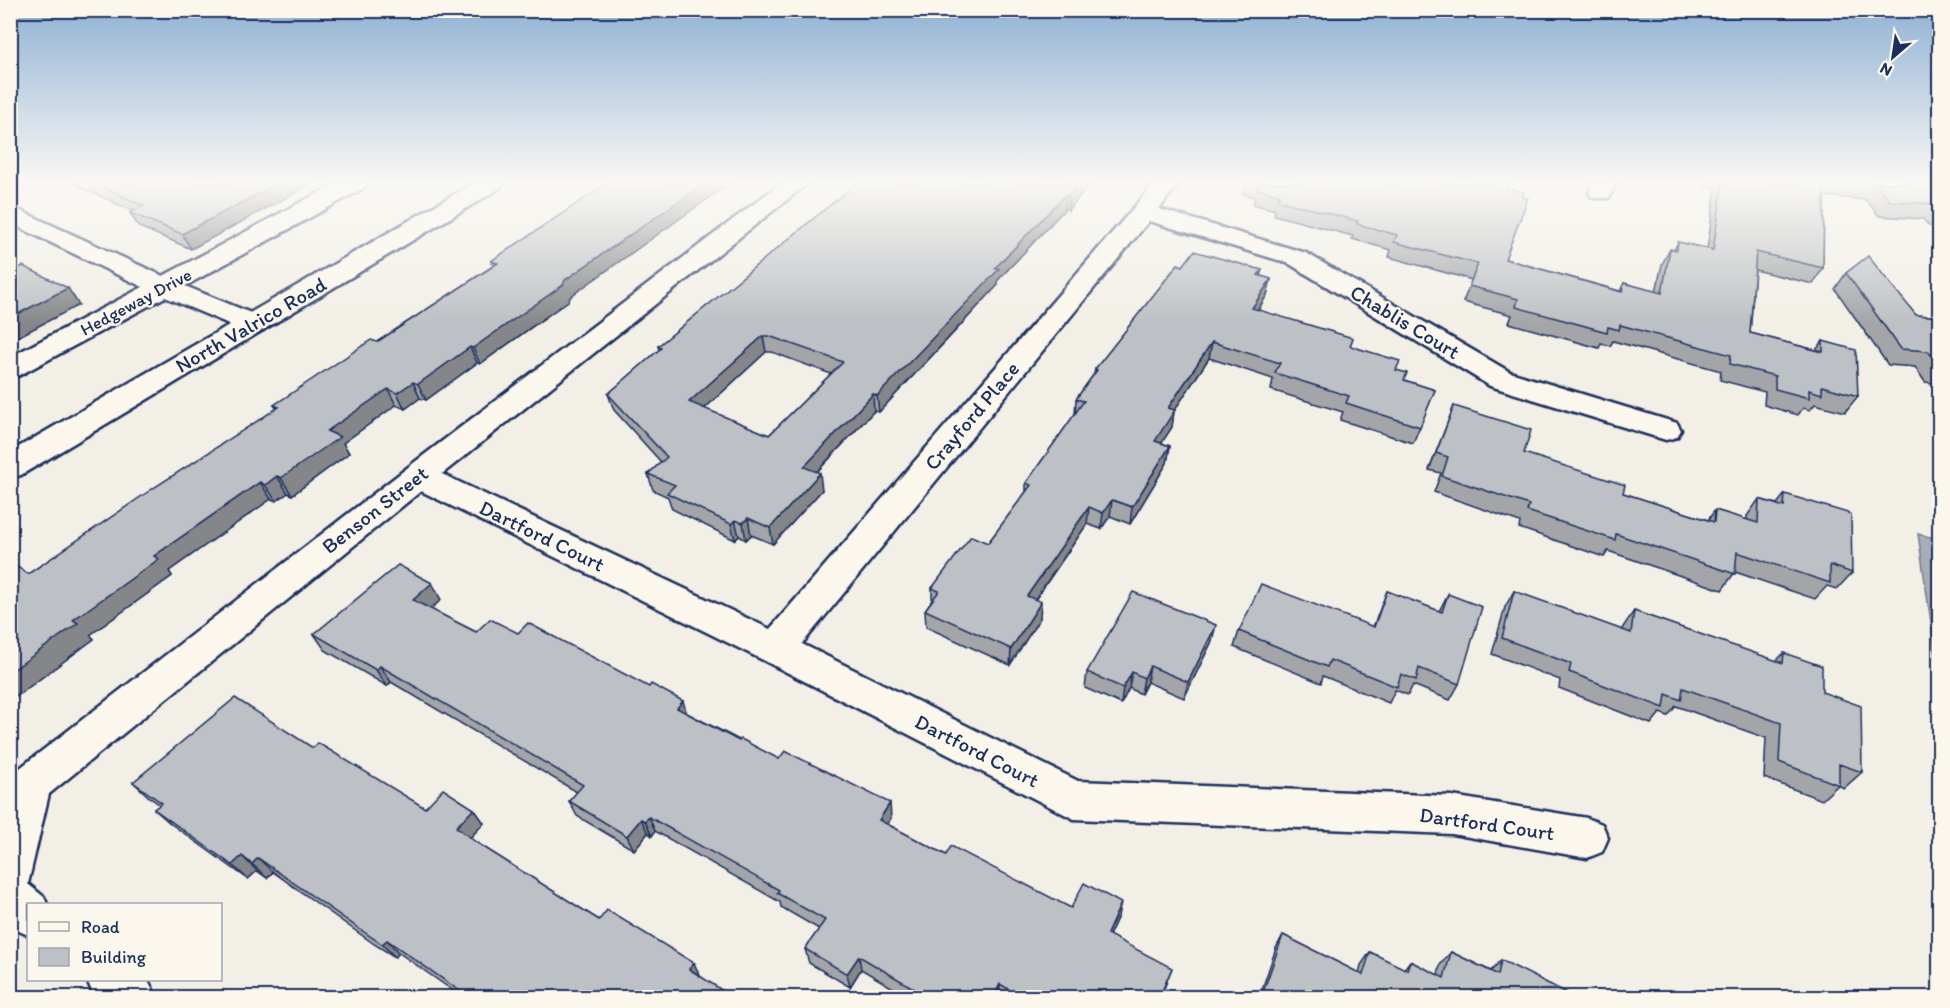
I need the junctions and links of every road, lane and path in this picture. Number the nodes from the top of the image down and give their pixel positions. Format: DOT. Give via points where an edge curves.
graph roads {
  1 [pos="46,230"];
  2 [pos="269,230"];
  3 [pos="412,230"];
  4 [pos="736,230"];
  5 [pos="1130,230"];
  6 [pos="1205,230"];
  7 [pos="165,286"];
  8 [pos="253,324"];
  9 [pos="10,369"];
  10 [pos="1666,430"];
  11 [pos="10,467"];
  12 [pos="418,476"];
  13 [pos="776,649"];
  14 [pos="1587,838"];
  15 [pos="10,875"];
  16 [pos="10,898"];
  17 [pos="27,912"];
  18 [pos="112,981"];
  19 [pos="134,998"];
  1 -- 7 [label="street"];
  2 -- 7 [label="street, Hedgeway Drive"];
  3 -- 8 [label="street, North Valrico Road"];
  4 -- 12 [label="street, Benson Street"];
  5 -- 13 [label="street, Crayford Place"];
  6 -- 10 [label="street, Chablis Court" via="1297,258 1500,379"];
  7 -- 8 [label="street"];
  7 -- 9 [label="street, Hedgeway Drive"];
  8 -- 11 [label="street, North Valrico Road"];
  12 -- 13 [label="street, Dartford Court"];
  12 -- 15 [label="street, Benson Street" via="31,784"];
  13 -- 14 [label="street, Dartford Court" via="1074,800 1452,815"];
  16 -- 17 [label="street"];
  18 -- 19 [label="street"];
}
